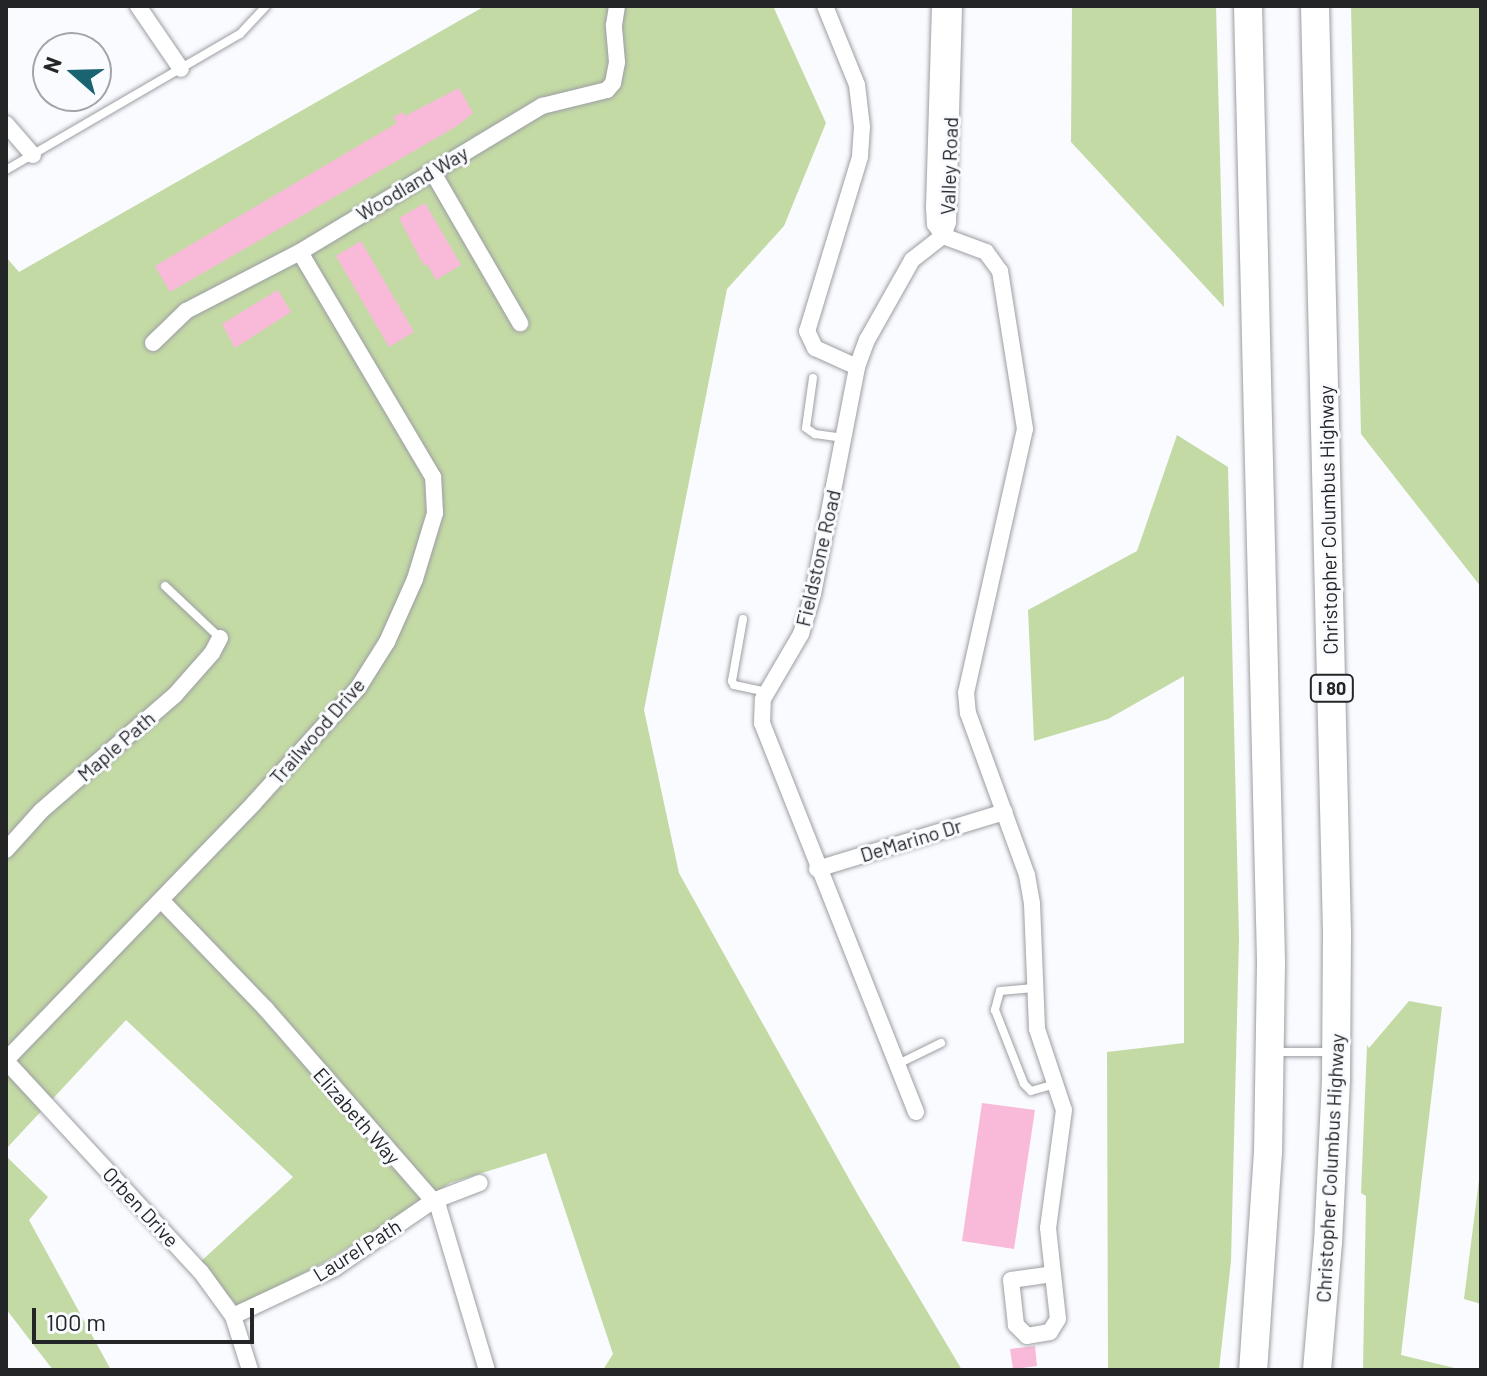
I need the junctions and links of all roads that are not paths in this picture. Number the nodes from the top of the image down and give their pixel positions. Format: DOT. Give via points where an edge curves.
graph roads {
  1 [pos="138,6"];
  2 [pos="266,6"];
  3 [pos="617,6"];
  4 [pos="825,6"];
  5 [pos="940,6"];
  6 [pos="954,6"];
  7 [pos="1248,6"];
  8 [pos="1315,6"];
  9 [pos="181,69"];
  10 [pos="6,124"];
  11 [pos="33,155"];
  12 [pos="6,170"];
  13 [pos="432,171"];
  14 [pos="943,236"];
  15 [pos="300,252"];
  16 [pos="520,323"];
  17 [pos="153,343"];
  18 [pos="857,367"];
  19 [pos="813,378"];
  20 [pos="844,438"];
  21 [pos="165,586"];
  22 [pos="743,619"];
  23 [pos="220,638"];
  24 [pos="768,692"];
  25 [pos="1005,812"];
  26 [pos="6,850"];
  27 [pos="817,869"];
  28 [pos="161,900"];
  29 [pos="1034,988"];
  30 [pos="941,1043"];
  31 [pos="1270,1052"];
  32 [pos="1337,1052"];
  33 [pos="6,1061"];
  34 [pos="897,1064"];
  35 [pos="1056,1083"];
  36 [pos="916,1112"];
  37 [pos="480,1183"];
  38 [pos="433,1201"];
  39 [pos="1053,1274"];
  40 [pos="233,1316"];
  41 [pos="250,1370"];
  42 [pos="487,1370"];
  43 [pos="1253,1370"];
  44 [pos="1317,1370"];
  1 -- 9 [label="street"];
  2 -- 9 [label="lane" via="240,34"];
  3 -- 13 [label="street, Woodland Way" via="617,62 607,90 542,106"];
  4 -- 18 [label="street" via="857,85 862,127 860,157 807,331 815,348"];
  5 -- 14 [label="street, Valley Road" via="934,207 935,224"];
  6 -- 14 [label="street, Valley Road" via="948,222"];
  7 -- 31 [label="highway"];
  8 -- 32 [label="highway, Christopher Columbus Highway / I 80"];
  9 -- 11 [label="lane"];
  10 -- 11 [label="street"];
  11 -- 12 [label="lane"];
  13 -- 15 [label="street, Woodland Way"];
  13 -- 16 [label="street"];
  14 -- 18 [label="street, Fieldstone Road" via="912,260"];
  14 -- 25 [label="street" via="986,252 1000,271 1025,429 966,692 968,713"];
  15 -- 17 [label="street, Woodland Way" via="186,311"];
  15 -- 28 [label="street, Trailwood Drive" via="433,477 435,513 404,604 358,688"];
  18 -- 20 [label="street, Fieldstone Road"];
  19 -- 20 [label="lane" via="806,428"];
  20 -- 24 [label="street, Fieldstone Road" via="813,594 801,634"];
  21 -- 23 [label="lane"];
  22 -- 24 [label="lane" via="732,681"];
  23 -- 26 [label="street, Maple Path" via="175,695 41,811"];
  24 -- 27 [label="street, Fieldstone Road" via="762,723"];
  25 -- 27 [label="street, DeMarino Dr"];
  25 -- 29 [label="street" via="1032,904"];
  27 -- 34 [label="street, Fieldstone Road"];
  28 -- 33 [label="street, Trailwood Drive"];
  28 -- 38 [label="street, Elizabeth Way" via="266,1009"];
  29 -- 35 [label="street" via="1037,1029"];
  29 -- 35 [label="lane" via="1000,991 995,1010 1024,1084 1031,1091"];
  30 -- 34 [label="lane"];
  31 -- 32 [label="lane"];
  31 -- 43 [label="highway"];
  32 -- 44 [label="highway, Christopher Columbus Highway / I 80"];
  33 -- 40 [label="street, Orben Drive" via="201,1272"];
  34 -- 36 [label="street, Fieldstone Road"];
  35 -- 39 [label="street" via="1064,1110 1048,1228"];
  37 -- 38 [label="street, Laurel Path"];
  38 -- 40 [label="street, Laurel Path" via="335,1268"];
  38 -- 42 [label="street, Elizabeth Way"];
  40 -- 41 [label="street, Orben Drive"];
}
